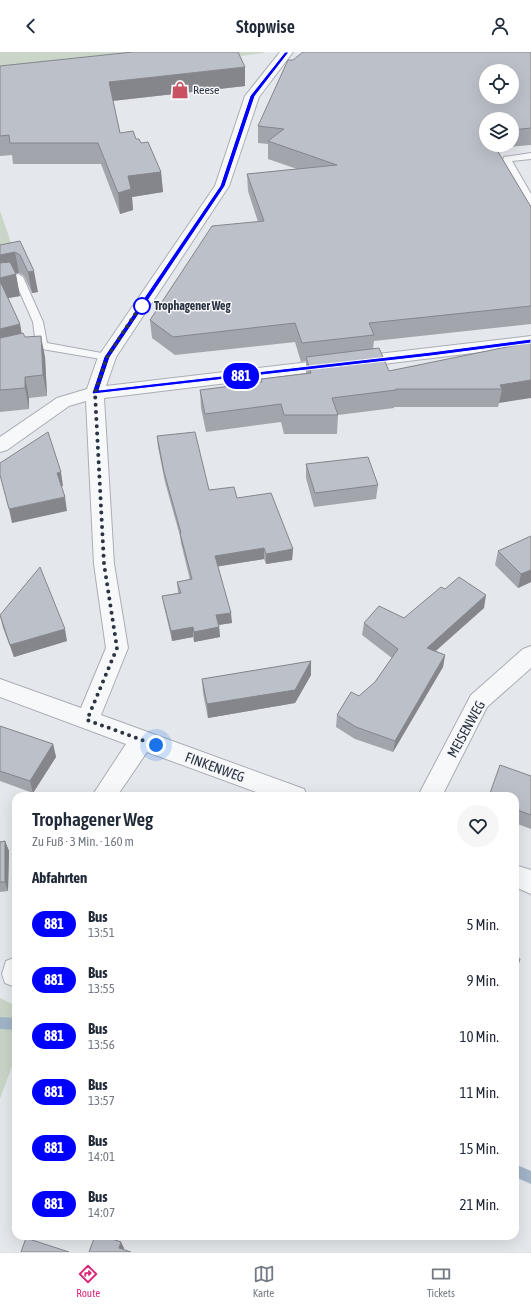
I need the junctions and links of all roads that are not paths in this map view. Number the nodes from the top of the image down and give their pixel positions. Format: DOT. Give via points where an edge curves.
graph roads {
  1 [pos="286,52"];
  2 [pos="531,156"];
  3 [pos="531,202"];
  4 [pos="0,281"];
  5 [pos="531,341"];
  6 [pos="42,346"];
  7 [pos="0,356"];
  8 [pos="107,357"];
  9 [pos="95,393"];
  10 [pos="0,446"];
  11 [pos="531,655"];
  12 [pos="0,688"];
  13 [pos="87,720"];
  14 [pos="142,740"];
  15 [pos="107,792"];
  16 [pos="284,792"];
  17 [pos="432,792"];
  18 [pos="519,878"];
  19 [pos="531,882"];
  1 -- 8 [label="street" via="252,96 222,186"];
  2 -- 3 [label="lane" via="507,159 507,163"];
  4 -- 6 [label="lane" via="18,277 38,322"];
  5 -- 9 [label="street"];
  6 -- 7 [label="lane"];
  6 -- 8 [label="lane"];
  8 -- 9 [label="street"];
  9 -- 10 [label="street" via="64,402"];
  9 -- 13 [label="street" via="104,564 117,648"];
  11 -- 17 [label="street, MEISENWEG" via="479,701"];
  12 -- 13 [label="street, FINKENWEG"];
  13 -- 14 [label="street, FINKENWEG"];
  14 -- 15 [label="street"];
  14 -- 16 [label="street, FINKENWEG"];
  18 -- 19 [label="street"];
}
